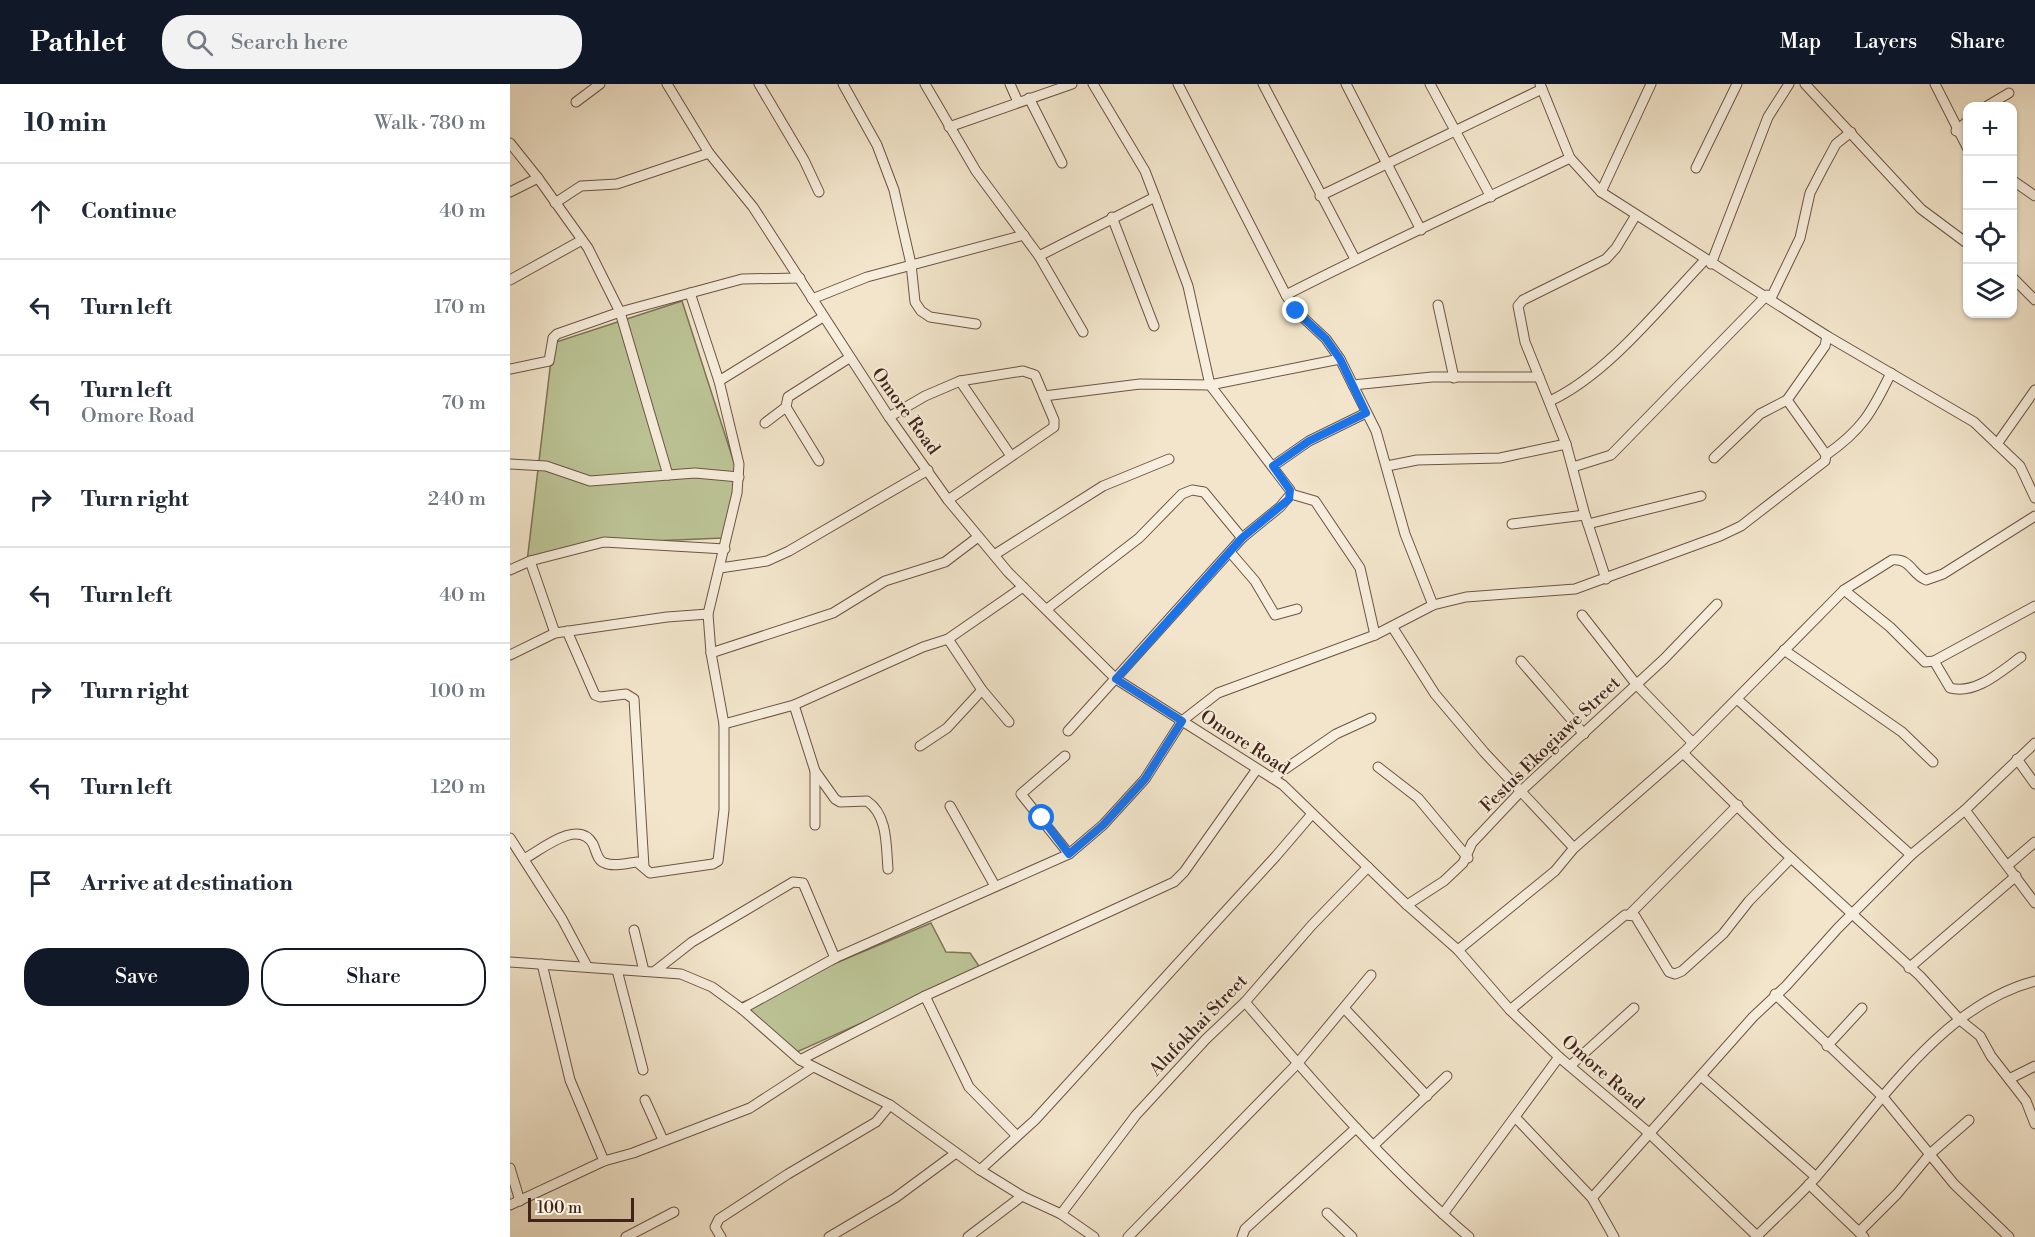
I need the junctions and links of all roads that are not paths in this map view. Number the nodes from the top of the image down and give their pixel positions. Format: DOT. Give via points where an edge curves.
graph roads {
  1 [pos="600,84"];
  2 [pos="667,84"];
  3 [pos="759,84"];
  4 [pos="843,84"];
  5 [pos="925,84"];
  6 [pos="1010,84"];
  7 [pos="1072,84"];
  8 [pos="1093,84"];
  9 [pos="1178,84"];
  10 [pos="1263,84"];
  11 [pos="1346,84"];
  12 [pos="1430,84"];
  13 [pos="1651,84"];
  14 [pos="1737,84"];
  15 [pos="1789,84"];
  16 [pos="1805,84"];
  17 [pos="1935,84"];
  18 [pos="1540,87"];
  19 [pos="2009,93"];
  20 [pos="1029,98"];
  21 [pos="576,102"];
  22 [pos="1018,102"];
  23 [pos="1994,102"];
  24 [pos="1963,125"];
  25 [pos="949,127"];
  26 [pos="1455,130"];
  27 [pos="1956,131"];
  28 [pos="1851,132"];
  29 [pos="1963,142"];
  30 [pos="510,143"];
  31 [pos="709,153"];
  32 [pos="1570,158"];
  33 [pos="1387,162"];
  34 [pos="1062,163"];
  35 [pos="1696,168"];
  36 [pos="538,178"];
  37 [pos="2017,183"];
  38 [pos="510,192"];
  39 [pos="819,192"];
  40 [pos="1601,192"];
  41 [pos="1320,196"];
  42 [pos="1491,196"];
  43 [pos="2035,196"];
  44 [pos="1155,197"];
  45 [pos="555,203"];
  46 [pos="1636,215"];
  47 [pos="1112,217"];
  48 [pos="1421,230"];
  49 [pos="1024,235"];
  50 [pos="582,240"];
  51 [pos="1963,240"];
  52 [pos="1039,256"];
  53 [pos="1355,259"];
  54 [pos="1708,262"];
  55 [pos="911,264"];
  56 [pos="800,278"];
  57 [pos="510,280"];
  58 [pos="2017,281"];
  59 [pos="690,293"];
  60 [pos="1286,296"];
  61 [pos="1769,297"];
  62 [pos="812,299"];
  63 [pos="2035,300"];
  64 [pos="1438,305"];
  65 [pos="620,312"];
  66 [pos="823,317"];
  67 [pos="976,324"];
  68 [pos="1154,326"];
  69 [pos="1083,332"];
  70 [pos="1827,336"];
  71 [pos="849,357"];
  72 [pos="1340,359"];
  73 [pos="510,369"];
  74 [pos="1891,373"];
  75 [pos="1539,377"];
  76 [pos="1454,378"];
  77 [pos="720,381"];
  78 [pos="960,381"];
  79 [pos="1210,385"];
  80 [pos="1353,385"];
  81 [pos="2035,390"];
  82 [pos="1044,396"];
  83 [pos="1787,400"];
  84 [pos="1550,401"];
  85 [pos="786,407"];
  86 [pos="1366,413"];
  87 [pos="889,417"];
  88 [pos="765,423"];
  89 [pos="1566,444"];
  90 [pos="1997,444"];
  91 [pos="1826,455"];
  92 [pos="1011,456"];
  93 [pos="1714,458"];
  94 [pos="1168,459"];
  95 [pos="819,461"];
  96 [pos="510,464"];
  97 [pos="1273,466"];
  98 [pos="1387,466"];
  99 [pos="1573,467"];
  100 [pos="928,470"];
  101 [pos="668,475"];
  102 [pos="739,477"];
  103 [pos="1291,494"];
  104 [pos="1701,496"];
  105 [pos="2035,498"];
  106 [pos="948,500"];
  107 [pos="2035,516"];
  108 [pos="1586,519"];
  109 [pos="1512,524"];
  110 [pos="978,537"];
  111 [pos="1242,538"];
  112 [pos="725,549"];
  113 [pos="1230,552"];
  114 [pos="993,555"];
  115 [pos="530,561"];
  116 [pos="720,568"];
  117 [pos="510,570"];
  118 [pos="1606,579"];
  119 [pos="1023,587"];
  120 [pos="1844,590"];
  121 [pos="1717,604"];
  122 [pos="1433,605"];
  123 [pos="2035,606"];
  124 [pos="1047,609"];
  125 [pos="1297,609"];
  126 [pos="708,614"];
  127 [pos="1582,615"];
  128 [pos="1393,628"];
  129 [pos="567,631"];
  130 [pos="555,633"];
  131 [pos="1375,636"];
  132 [pos="948,639"];
  133 [pos="1784,650"];
  134 [pos="711,653"];
  135 [pos="510,655"];
  136 [pos="2021,657"];
  137 [pos="1521,661"];
  138 [pos="1934,661"];
  139 [pos="1116,679"];
  140 [pos="1636,684"];
  141 [pos="982,690"];
  142 [pos="1737,699"];
  143 [pos="794,705"];
  144 [pos="1371,718"];
  145 [pos="1182,721"];
  146 [pos="1009,722"];
  147 [pos="724,724"];
  148 [pos="1068,731"];
  149 [pos="1584,734"];
  150 [pos="1692,742"];
  151 [pos="2035,743"];
  152 [pos="920,746"];
  153 [pos="1683,753"];
  154 [pos="1065,756"];
  155 [pos="2017,759"];
  156 [pos="1933,762"];
  157 [pos="1378,767"];
  158 [pos="1257,769"];
  159 [pos="815,771"];
  160 [pos="1272,778"];
  161 [pos="2035,784"];
  162 [pos="1521,791"];
  163 [pos="1738,805"];
  164 [pos="950,806"];
  165 [pos="1965,810"];
  166 [pos="1312,814"];
  167 [pos="815,825"];
  168 [pos="510,838"];
  169 [pos="2035,843"];
  170 [pos="1574,848"];
  171 [pos="1069,854"];
  172 [pos="1911,855"];
  173 [pos="1468,858"];
  174 [pos="1791,858"];
  175 [pos="524,859"];
  176 [pos="2008,865"];
  177 [pos="644,867"];
  178 [pos="1368,867"];
  179 [pos="888,869"];
  180 [pos="2016,876"];
  181 [pos="995,886"];
  182 [pos="2035,903"];
  183 [pos="1407,905"];
  184 [pos="1854,913"];
  185 [pos="1630,914"];
  186 [pos="634,930"];
  187 [pos="1458,950"];
  188 [pos="835,958"];
  189 [pos="510,962"];
  190 [pos="542,964"];
  191 [pos="587,966"];
  192 [pos="1909,968"];
  193 [pos="616,970"];
  194 [pos="644,971"];
  195 [pos="655,971"];
  196 [pos="1371,975"];
  197 [pos="2035,981"];
  198 [pos="1775,994"];
  199 [pos="925,996"];
  200 [pos="1245,1002"];
  201 [pos="1344,1008"];
  202 [pos="1634,1008"];
  203 [pos="1862,1008"];
  204 [pos="742,1009"];
  205 [pos="1510,1010"];
  206 [pos="1960,1020"];
  207 [pos="1827,1046"];
  208 [pos="1559,1057"];
  209 [pos="800,1060"];
  210 [pos="1297,1064"];
  211 [pos="1570,1066"];
  212 [pos="2035,1066"];
  213 [pos="813,1067"];
  214 [pos="643,1070"];
  215 [pos="1447,1076"];
  216 [pos="1701,1076"];
  217 [pos="2009,1079"];
  218 [pos="1426,1096"];
  219 [pos="1883,1097"];
  220 [pos="645,1100"];
  221 [pos="890,1105"];
  222 [pos="1515,1117"];
  223 [pos="1969,1120"];
  224 [pos="2035,1124"];
  225 [pos="1356,1128"];
  226 [pos="1649,1133"];
  227 [pos="1017,1136"];
  228 [pos="663,1140"];
  229 [pos="1374,1145"];
  230 [pos="956,1153"];
  231 [pos="1930,1154"];
  232 [pos="604,1161"];
  233 [pos="510,1168"];
  234 [pos="980,1170"];
  235 [pos="1812,1180"];
  236 [pos="1022,1196"];
  237 [pos="1592,1198"];
  238 [pos="520,1201"];
  239 [pos="510,1205"];
  240 [pos="674,1212"];
  241 [pos="1327,1213"];
  242 [pos="1061,1214"];
  243 [pos="1443,1214"];
  244 [pos="1861,1234"];
  245 [pos="1758,1236"];
  246 [pos="626,1237"];
  247 [pos="721,1237"];
  248 [pos="829,1237"];
  249 [pos="968,1237"];
  250 [pos="1094,1237"];
  251 [pos="1128,1237"];
  252 [pos="1242,1237"];
  253 [pos="1353,1237"];
  254 [pos="1469,1237"];
  255 [pos="1614,1237"];
  256 [pos="2009,1237"];
  1 -- 21 [label="street"];
  2 -- 31 [label="street, Omore Road"];
  3 -- 39 [label="street"];
  4 -- 55 [label="street" via="877,145 894,190"];
  5 -- 25 [label="street"];
  6 -- 22 [label="street"];
  7 -- 20 [label="street"];
  8 -- 44 [label="street" via="1145,171"];
  9 -- 60 [label="street"];
  10 -- 41 [label="street"];
  11 -- 33 [label="street"];
  12 -- 26 [label="street"];
  13 -- 40 [label="street"];
  14 -- 35 [label="street"];
  15 -- 54 [label="street" via="1768,117"];
  16 -- 28 [label="street"];
  17 -- 27 [label="street"];
  18 -- 26 [label="street"];
  18 -- 32 [label="street"];
  19 -- 23 [label="street"];
  20 -- 22 [label="street"];
  20 -- 34 [label="street"];
  22 -- 25 [label="street"];
  24 -- 27 [label="street"];
  25 -- 49 [label="street"];
  26 -- 33 [label="street"];
  26 -- 42 [label="street"];
  27 -- 29 [label="street"];
  28 -- 51 [label="street" via="1921,209"];
  28 -- 61 [label="street" via="1836,144 1810,193 1800,238"];
  30 -- 36 [label="street"];
  31 -- 45 [label="street" via="617,184 581,186"];
  31 -- 56 [label="street, Omore Road" via="753,207"];
  32 -- 40 [label="street"];
  32 -- 42 [label="street"];
  33 -- 41 [label="street"];
  33 -- 48 [label="street"];
  36 -- 38 [label="street"];
  36 -- 45 [label="street"];
  37 -- 43 [label="street"];
  40 -- 46 [label="street"];
  41 -- 53 [label="street"];
  42 -- 48 [label="street"];
  44 -- 47 [label="street"];
  44 -- 79 [label="street" via="1188,286"];
  45 -- 50 [label="street"];
  46 -- 54 [label="street"];
  46 -- 75 [label="street" via="1606,259 1518,306 1525,342"];
  47 -- 52 [label="street"];
  47 -- 68 [label="street"];
  48 -- 53 [label="street"];
  49 -- 52 [label="street"];
  49 -- 55 [label="street"];
  50 -- 57 [label="street"];
  50 -- 65 [label="street"];
  52 -- 69 [label="street"];
  53 -- 60 [label="street"];
  54 -- 61 [label="street"];
  54 -- 84 [label="street" via="1573,390"];
  55 -- 62 [label="street"];
  55 -- 67 [label="street" via="914,296 921,311 930,317"];
  56 -- 59 [label="street" via="742,279"];
  56 -- 62 [label="street, Omore Road"];
  58 -- 63 [label="street"];
  59 -- 65 [label="street"];
  59 -- 77 [label="street"];
  60 -- 72 [label="street"];
  61 -- 70 [label="street"];
  61 -- 99 [label="street" via="1611,455"];
  62 -- 66 [label="street, Omore Road"];
  64 -- 76 [label="street"];
  65 -- 73 [label="street" via="557,334 549,361"];
  65 -- 101 [label="street"];
  66 -- 71 [label="street, Omore Road"];
  66 -- 77 [label="street"];
  70 -- 74 [label="street"];
  70 -- 83 [label="street" via="1825,346"];
  71 -- 85 [label="street" via="788,397"];
  71 -- 87 [label="street, Omore Road"];
  72 -- 79 [label="street"];
  72 -- 80 [label="street"];
  74 -- 90 [label="street" via="1974,422"];
  74 -- 91 [label="street" via="1851,438"];
  75 -- 76 [label="street"];
  75 -- 84 [label="street"];
  76 -- 80 [label="street"];
  77 -- 102 [label="street"];
  78 -- 82 [label="street" via="1023,370 1031,372"];
  78 -- 87 [label="street"];
  78 -- 92 [label="street"];
  79 -- 82 [label="street" via="1140,384"];
  79 -- 97 [label="street"];
  80 -- 86 [label="street"];
  81 -- 90 [label="street"];
  82 -- 92 [label="street" via="1054,427"];
  83 -- 91 [label="street"];
  83 -- 93 [label="street" via="1760,414"];
  84 -- 89 [label="street"];
  85 -- 88 [label="street"];
  85 -- 95 [label="street"];
  86 -- 97 [label="street" via="1309,441"];
  86 -- 98 [label="street" via="1376,430"];
  87 -- 100 [label="street, Omore Road"];
  89 -- 98 [label="street" via="1500,458 1417,460"];
  89 -- 99 [label="street"];
  90 -- 105 [label="street" via="2019,466"];
  91 -- 118 [label="street" via="1741,526"];
  92 -- 106 [label="street"];
  94 -- 114 [label="street" via="1103,486"];
  96 -- 101 [label="street" via="546,466 590,481"];
  97 -- 103 [label="street"];
  98 -- 122 [label="street" via="1405,534"];
  99 -- 108 [label="street"];
  100 -- 106 [label="street, Omore Road"];
  100 -- 116 [label="street" via="789,551 767,561"];
  101 -- 102 [label="street"];
  102 -- 112 [label="street"];
  103 -- 111 [label="street"];
  103 -- 131 [label="street" via="1315,501 1360,568"];
  104 -- 108 [label="street"];
  106 -- 110 [label="street, Omore Road"];
  107 -- 120 [label="street" via="1943,574 1926,580 1919,578 1911,565 1900,559 1892,560"];
  108 -- 109 [label="street"];
  108 -- 118 [label="street"];
  110 -- 114 [label="street, Omore Road"];
  110 -- 134 [label="street" via="945,562 885,581 833,613"];
  111 -- 113 [label="street"];
  111 -- 124 [label="street" via="1203,492 1192,490 1182,494 1107,565"];
  112 -- 115 [label="street" via="604,542"];
  112 -- 116 [label="street"];
  113 -- 125 [label="street" via="1255,581 1275,615"];
  113 -- 139 [label="street"];
  114 -- 119 [label="street, Omore Road"];
  115 -- 117 [label="street"];
  115 -- 130 [label="street"];
  116 -- 126 [label="street"];
  118 -- 122 [label="street" via="1575,589 1466,597"];
  119 -- 124 [label="street, Omore Road"];
  119 -- 132 [label="street"];
  120 -- 133 [label="street"];
  120 -- 138 [label="street" via="1925,662"];
  121 -- 140 [label="street, Festus Ekogiawe Street"];
  122 -- 128 [label="street"];
  123 -- 138 [label="street"];
  124 -- 139 [label="street, Omore Road"];
  126 -- 129 [label="street"];
  126 -- 134 [label="street"];
  127 -- 140 [label="street"];
  128 -- 131 [label="street"];
  128 -- 162 [label="street" via="1435,694"];
  129 -- 130 [label="street"];
  129 -- 177 [label="street" via="595,696 626,694 634,699"];
  130 -- 135 [label="street"];
  131 -- 145 [label="street" via="1218,693"];
  132 -- 141 [label="street"];
  132 -- 143 [label="street"];
  133 -- 142 [label="street"];
  133 -- 156 [label="street" via="1902,732"];
  134 -- 147 [label="street"];
  136 -- 138 [label="street" via="1992,677 1959,690 1950,688"];
  137 -- 149 [label="street"];
  139 -- 145 [label="street, Omore Road"];
  139 -- 148 [label="street"];
  140 -- 149 [label="street, Festus Ekogiawe Street"];
  140 -- 150 [label="street"];
  141 -- 146 [label="street"];
  141 -- 152 [label="street" via="947,728"];
  142 -- 150 [label="street"];
  142 -- 172 [label="street"];
  143 -- 147 [label="street"];
  143 -- 159 [label="street"];
  144 -- 160 [label="street" via="1336,734"];
  145 -- 158 [label="street, Omore Road"];
  145 -- 171 [label="street" via="1145,779 1103,825"];
  147 -- 177 [label="street" via="724,810 718,861 650,873"];
  149 -- 162 [label="street, Festus Ekogiawe Street"];
  150 -- 153 [label="street"];
  151 -- 155 [label="street"];
  153 -- 163 [label="street"];
  153 -- 170 [label="street"];
  154 -- 171 [label="street" via="1021,794"];
  155 -- 161 [label="street"];
  155 -- 165 [label="street"];
  157 -- 173 [label="street" via="1418,798"];
  158 -- 160 [label="street, Omore Road"];
  158 -- 199 [label="street" via="1174,882"];
  159 -- 167 [label="street"];
  159 -- 179 [label="street" via="840,802 867,801 873,805 886,839"];
  160 -- 166 [label="street, Omore Road"];
  162 -- 170 [label="street"];
  162 -- 173 [label="street, Festus Ekogiawe Street" via="1472,843"];
  163 -- 174 [label="street"];
  163 -- 185 [label="street"];
  164 -- 181 [label="street"];
  165 -- 172 [label="street"];
  165 -- 176 [label="street"];
  166 -- 178 [label="street, Omore Road"];
  166 -- 227 [label="street" via="1164,980"];
  168 -- 175 [label="street"];
  169 -- 176 [label="street"];
  170 -- 187 [label="street" via="1554,871"];
  171 -- 181 [label="street"];
  172 -- 184 [label="street"];
  173 -- 183 [label="street, Festus Ekogiawe Street" via="1444,881"];
  174 -- 184 [label="street"];
  174 -- 185 [label="street" via="1723,934 1675,974 1669,972 1635,916"];
  175 -- 177 [label="street" via="568,834 578,834 592,842 606,864 637,862"];
  175 -- 191 [label="street"];
  176 -- 180 [label="street"];
  178 -- 183 [label="street, Omore Road"];
  178 -- 200 [label="street, Alufokhai Street"];
  180 -- 182 [label="street"];
  180 -- 192 [label="street"];
  181 -- 188 [label="street"];
  183 -- 187 [label="street, Omore Road"];
  184 -- 192 [label="street"];
  184 -- 198 [label="street"];
  185 -- 205 [label="street" via="1616,920"];
  186 -- 194 [label="street"];
  187 -- 205 [label="street, Omore Road"];
  188 -- 195 [label="street" via="799,881 692,942"];
  188 -- 204 [label="street"];
  189 -- 190 [label="street"];
  190 -- 191 [label="street"];
  190 -- 232 [label="street" via="570,1080"];
  191 -- 193 [label="street"];
  192 -- 206 [label="street"];
  193 -- 194 [label="street"];
  193 -- 214 [label="street"];
  194 -- 195 [label="street"];
  195 -- 204 [label="street" via="681,974 712,987"];
  196 -- 201 [label="street"];
  197 -- 206 [label="street" via="2007,989"];
  198 -- 207 [label="street"];
  198 -- 216 [label="street"];
  199 -- 209 [label="street"];
  199 -- 227 [label="street" via="969,1087"];
  200 -- 210 [label="street"];
  200 -- 242 [label="street, Alufokhai Street" via="1136,1115"];
  201 -- 210 [label="street"];
  201 -- 218 [label="street"];
  202 -- 211 [label="street"];
  203 -- 207 [label="street"];
  204 -- 209 [label="street"];
  205 -- 208 [label="street, Omore Road"];
  206 -- 217 [label="street" via="1980,1036"];
  206 -- 219 [label="street"];
  207 -- 219 [label="street"];
  208 -- 211 [label="street, Omore Road"];
  208 -- 222 [label="street"];
  209 -- 213 [label="street"];
  210 -- 225 [label="street"];
  210 -- 251 [label="street"];
  211 -- 226 [label="street, Omore Road"];
  212 -- 217 [label="street"];
  213 -- 221 [label="street"];
  213 -- 228 [label="street" via="750,1108"];
  215 -- 218 [label="street"];
  216 -- 226 [label="street"];
  216 -- 235 [label="street"];
  217 -- 224 [label="street" via="2026,1101"];
  218 -- 229 [label="street"];
  219 -- 231 [label="street"];
  219 -- 235 [label="street"];
  220 -- 228 [label="street"];
  221 -- 230 [label="street"];
  221 -- 247 [label="street" via="876,1122 719,1219 715,1227"];
  222 -- 237 [label="street"];
  222 -- 243 [label="street"];
  223 -- 231 [label="street"];
  225 -- 229 [label="street"];
  225 -- 252 [label="street" via="1245,1229"];
  226 -- 237 [label="street"];
  226 -- 245 [label="street, Omore Road"];
  227 -- 234 [label="street"];
  228 -- 232 [label="street"];
  229 -- 243 [label="street"];
  230 -- 234 [label="street"];
  230 -- 248 [label="street" via="895,1198"];
  231 -- 244 [label="street"];
  231 -- 256 [label="street" via="1954,1184"];
  232 -- 238 [label="street"];
  233 -- 238 [label="street"];
  234 -- 236 [label="street"];
  235 -- 244 [label="street"];
  235 -- 245 [label="street"];
  236 -- 242 [label="street"];
  236 -- 249 [label="street"];
  237 -- 255 [label="street"];
  238 -- 239 [label="street"];
  240 -- 246 [label="street"];
  241 -- 253 [label="street"];
  242 -- 250 [label="street"];
  243 -- 254 [label="street"];
}
